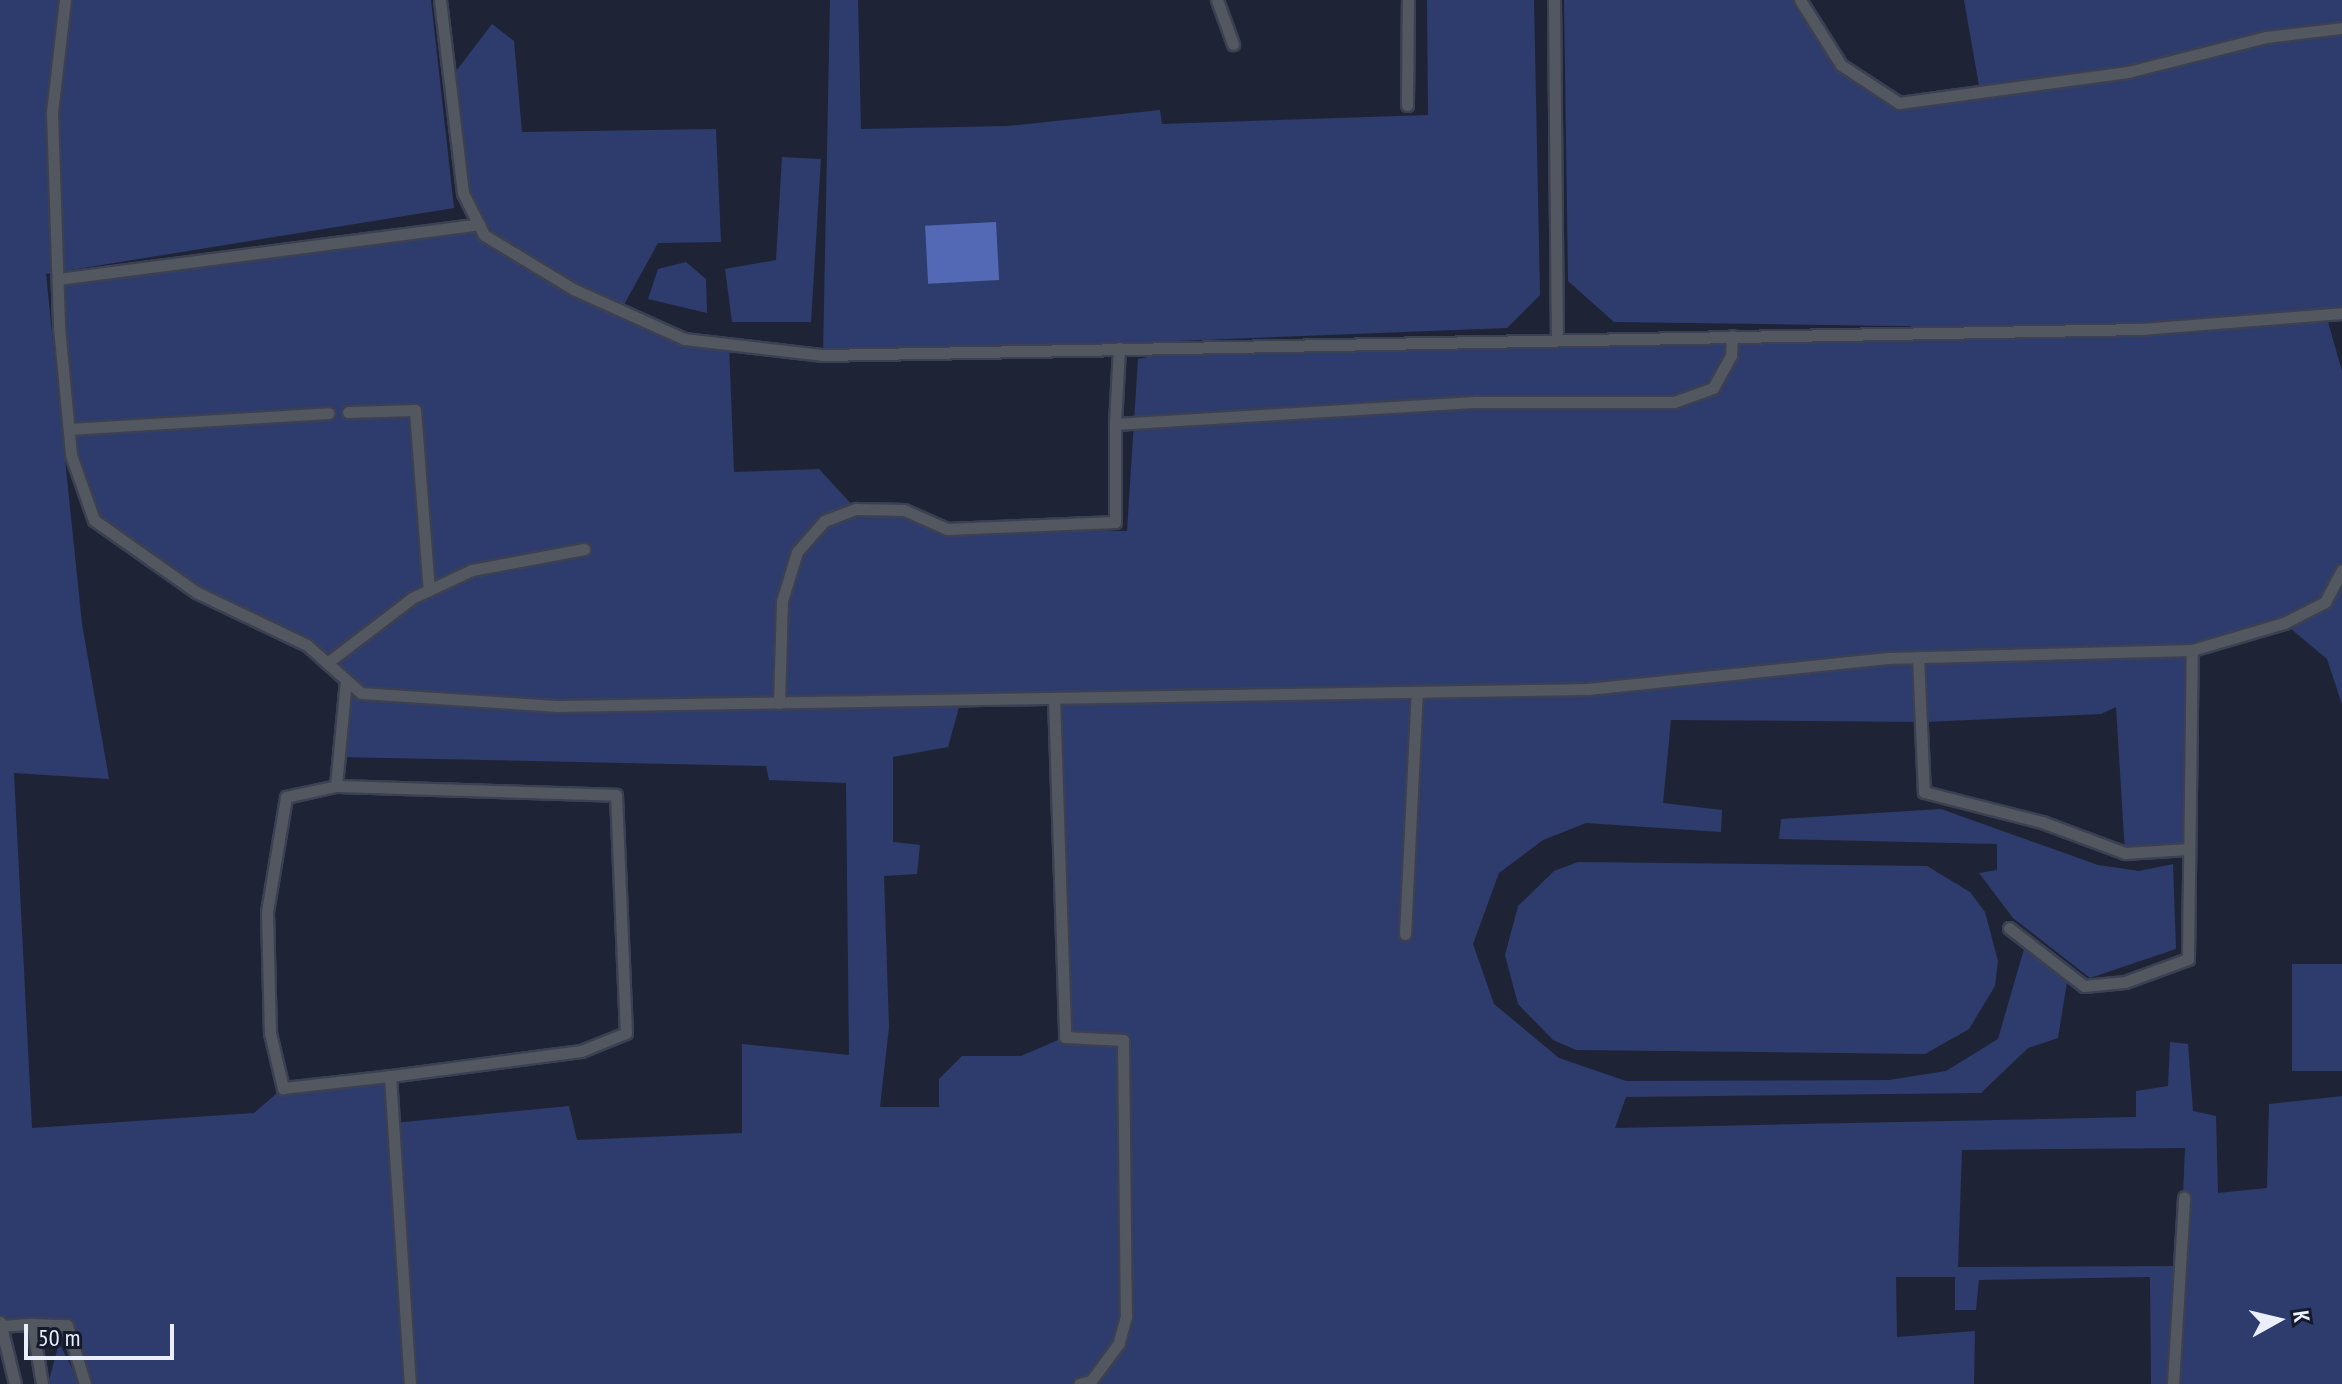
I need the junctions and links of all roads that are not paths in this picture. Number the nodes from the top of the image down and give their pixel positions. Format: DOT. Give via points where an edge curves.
graph roads {
  1 [pos="65,0"];
  2 [pos="440,0"];
  3 [pos="1217,0"];
  4 [pos="1408,0"];
  5 [pos="1554,0"];
  6 [pos="1800,0"];
  7 [pos="2342,28"];
  8 [pos="1233,44"];
  9 [pos="1407,105"];
  10 [pos="479,224"];
  11 [pos="58,279"];
  12 [pos="2342,313"];
  13 [pos="1557,336"];
  14 [pos="1732,336"];
  15 [pos="1119,348"];
  16 [pos="348,412"];
  17 [pos="329,413"];
  18 [pos="1115,424"];
  19 [pos="69,429"];
  20 [pos="584,549"];
  21 [pos="2342,570"];
  22 [pos="429,590"];
  23 [pos="2192,650"];
  24 [pos="1918,657"];
  25 [pos="327,663"];
  26 [pos="346,680"];
  27 [pos="1417,692"];
  28 [pos="1054,698"];
  29 [pos="779,703"];
  30 [pos="336,786"];
  31 [pos="2188,849"];
  32 [pos="2009,928"];
  33 [pos="1405,934"];
  34 [pos="390,1076"];
  35 [pos="2184,1197"];
  36 [pos="32,1324"];
  37 [pos="0,1325"];
  38 [pos="15,1384"];
  39 [pos="42,1384"];
  40 [pos="85,1384"];
  41 [pos="410,1384"];
  42 [pos="1079,1384"];
  43 [pos="2173,1384"];
  1 -- 11 [label="lane" via="52,113"];
  2 -- 10 [label="lane" via="463,193"];
  3 -- 8 [label="lane"];
  4 -- 9 [label="lane"];
  5 -- 13 [label="lane"];
  6 -- 7 [label="lane" via="1841,65 1899,103 2128,72 2266,37"];
  10 -- 11 [label="lane"];
  10 -- 15 [label="lane" via="484,235 573,289 684,339 823,355"];
  11 -- 19 [label="lane"];
  12 -- 14 [label="lane" via="2140,329"];
  13 -- 14 [label="lane"];
  13 -- 15 [label="lane"];
  14 -- 18 [label="lane" via="1731,356 1713,388 1674,402 1477,402"];
  15 -- 18 [label="lane"];
  16 -- 22 [label="lane" via="415,410"];
  17 -- 19 [label="lane"];
  18 -- 29 [label="lane" via="1115,522 947,529 904,510 856,509 824,521 797,552 782,601"];
  19 -- 25 [label="lane" via="94,520 196,592 307,645"];
  20 -- 22 [label="lane" via="472,570"];
  21 -- 23 [label="lane" via="2325,602 2284,623"];
  22 -- 25 [label="lane"];
  23 -- 24 [label="lane"];
  23 -- 31 [label="lane"];
  24 -- 27 [label="lane" via="1588,689"];
  24 -- 31 [label="lane" via="1924,792 2042,822 2125,853"];
  25 -- 26 [label="lane"];
  26 -- 29 [label="lane" via="361,693 557,706"];
  26 -- 30 [label="lane"];
  27 -- 28 [label="lane"];
  27 -- 33 [label="lane"];
  28 -- 29 [label="lane"];
  28 -- 42 [label="lane" via="1065,1037 1123,1040 1126,1316 1119,1343 1091,1381"];
  30 -- 34 [label="lane" via="286,797 267,912 270,1033 283,1088"];
  30 -- 34 [label="lane" via="616,795 626,1033 581,1051"];
  31 -- 32 [label="lane" via="2188,959 2125,982 2084,986"];
  34 -- 41 [label="lane"];
  35 -- 43 [label="lane"];
  36 -- 37 [label="lane"];
  36 -- 39 [label="lane"];
  36 -- 40 [label="lane" via="67,1325"];
  37 -- 38 [label="lane"];
}
